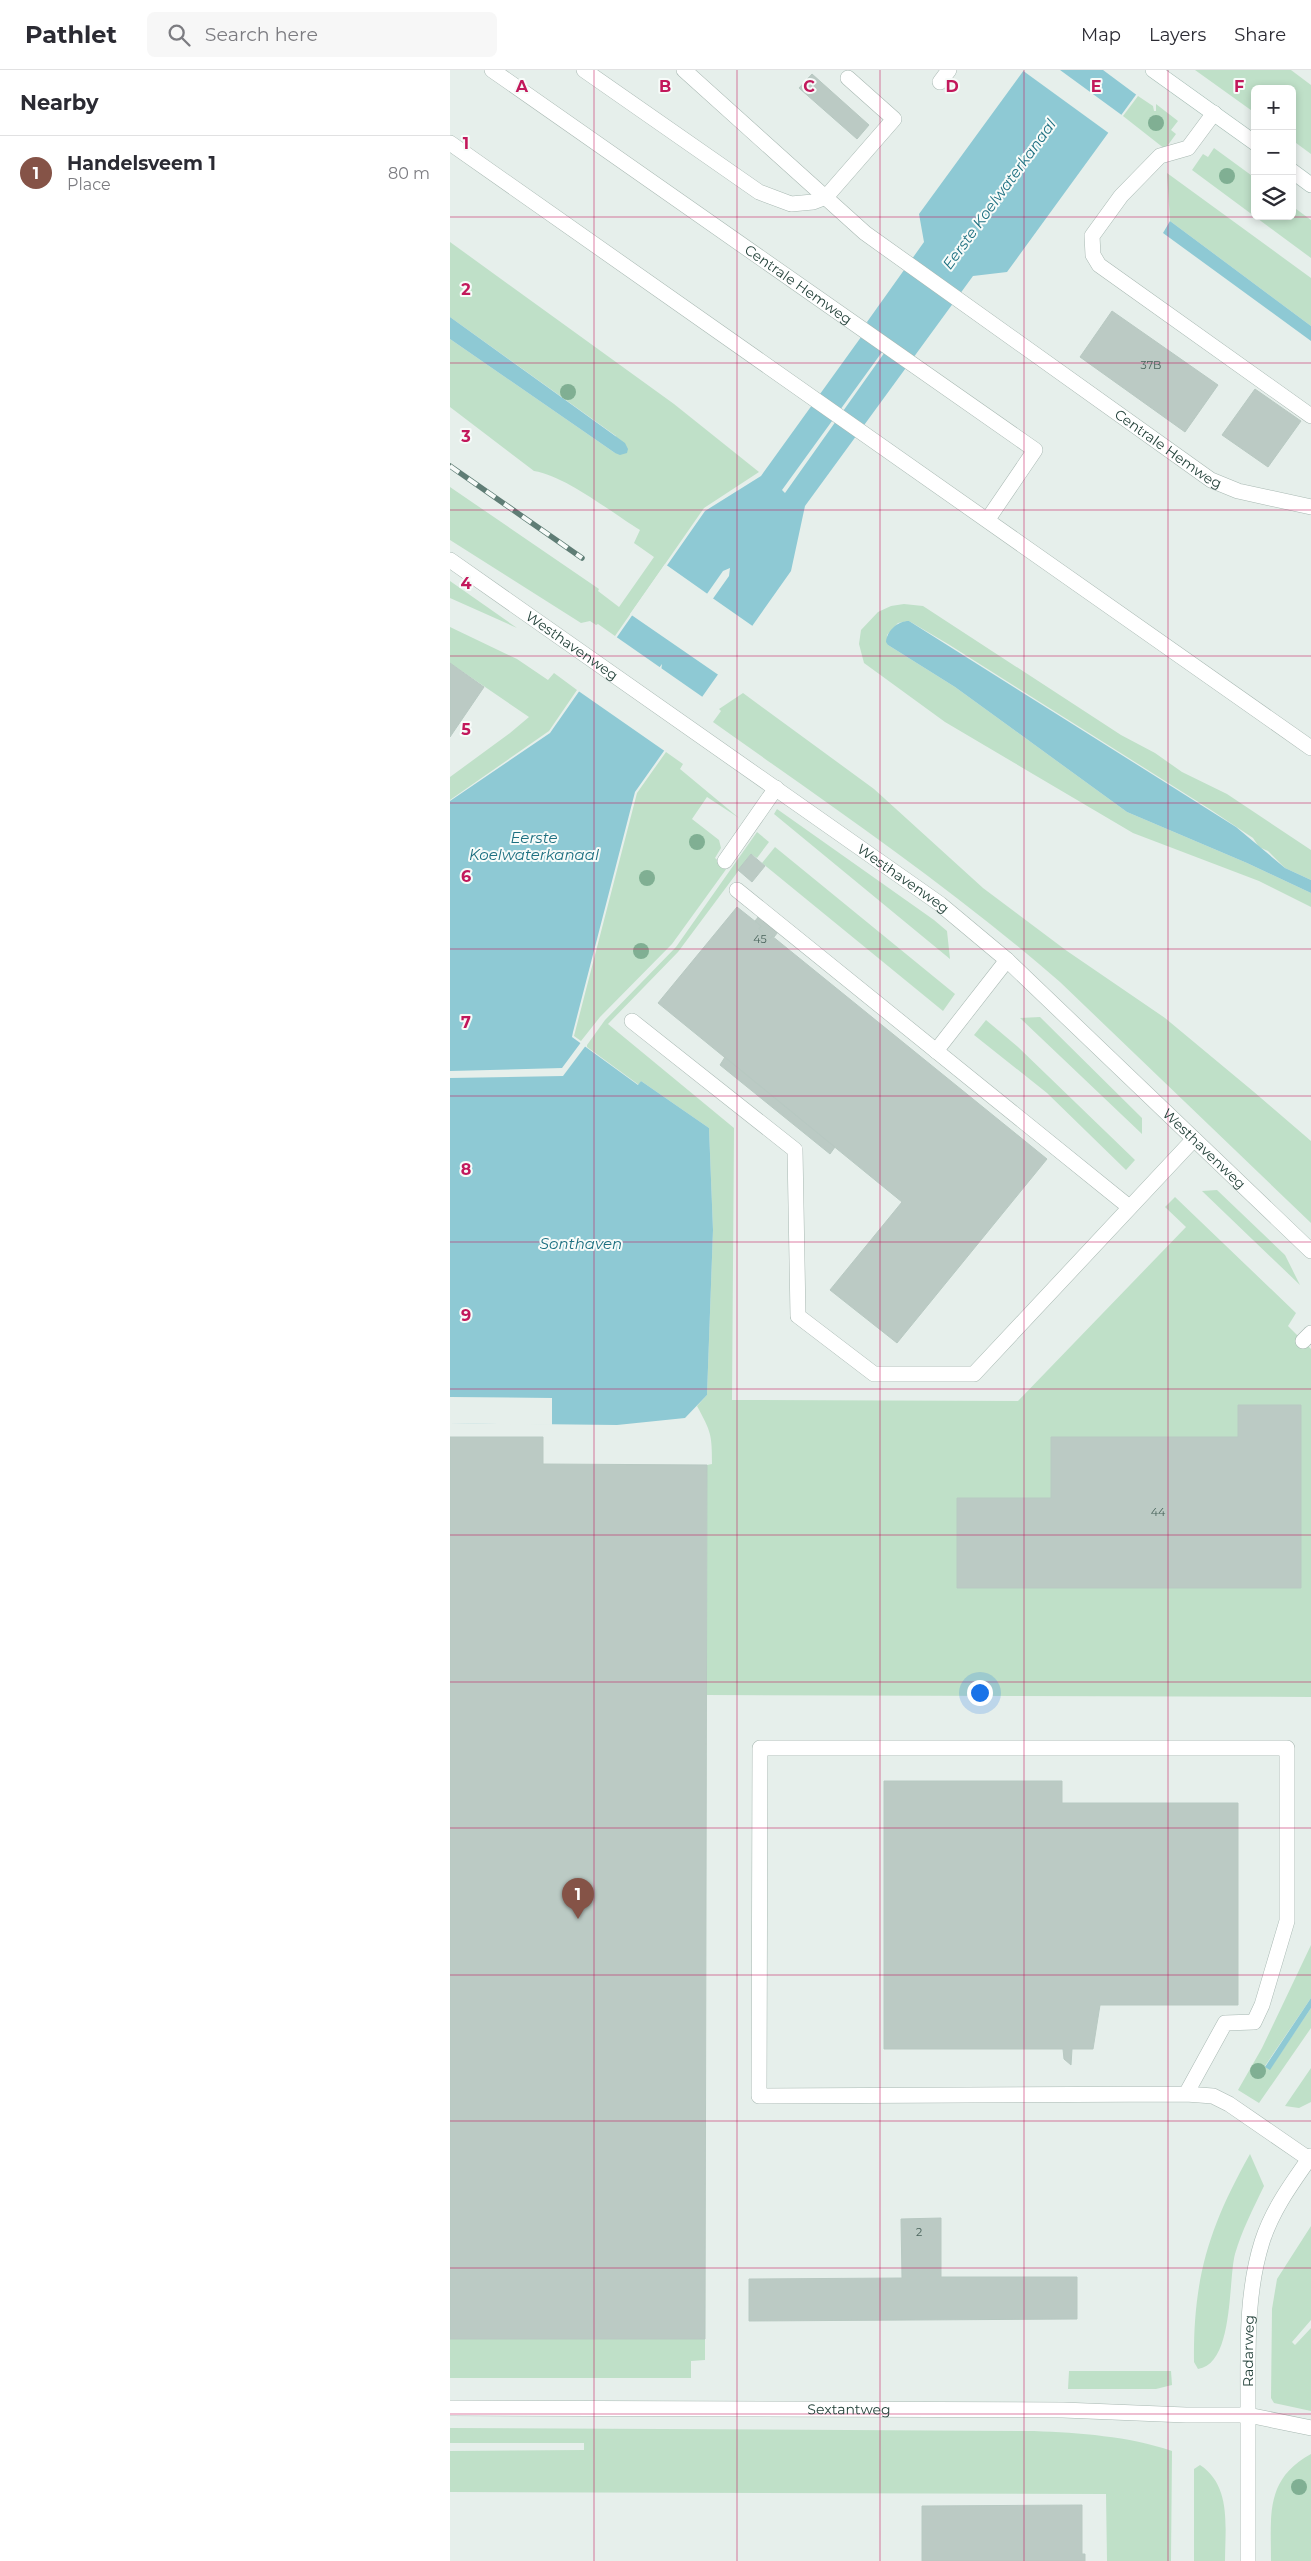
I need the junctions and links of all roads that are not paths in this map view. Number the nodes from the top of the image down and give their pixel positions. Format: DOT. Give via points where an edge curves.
graph roads {
  1 [pos="492,70"];
  2 [pos="584,70"];
  3 [pos="684,70"];
  4 [pos="1154,71"];
  5 [pos="848,78"];
  6 [pos="1214,114"];
  7 [pos="1251,140"];
  8 [pos="450,143"];
  9 [pos="1296,174"];
  10 [pos="1311,184"];
  11 [pos="826,197"];
  12 [pos="1311,416"];
  13 [pos="1311,507"];
  14 [pos="988,519"];
  15 [pos="450,560"];
  16 [pos="1311,748"];
  17 [pos="776,788"];
  18 [pos="725,861"];
  19 [pos="736,890"];
  20 [pos="1008,960"];
  21 [pos="632,1021"];
  22 [pos="936,1051"];
  23 [pos="1194,1139"];
  24 [pos="1128,1206"];
  25 [pos="1311,1251"];
  26 [pos="1186,2094"];
  27 [pos="1310,2158"];
  28 [pos="450,2408"];
  29 [pos="1248,2416"];
  30 [pos="1311,2428"];
  31 [pos="1248,2561"];
  1 -- 14 [label="street, Centrale Hemweg" via="1035,450"];
  2 -- 11 [label="street" via="759,192 791,204"];
  3 -- 11 [label="street, Centrale Hemweg"];
  4 -- 6 [label="street"];
  5 -- 11 [label="street" via="894,119"];
  6 -- 7 [label="street"];
  6 -- 12 [label="street" via="1188,148 1160,156 1120,196 1095,230 1091,244 1096,260"];
  8 -- 14 [label="street"];
  9 -- 10 [label="street"];
  11 -- 13 [label="street, Centrale Hemweg" via="865,233 1211,480 1238,491"];
  14 -- 16 [label="street"];
  15 -- 17 [label="street, Westhavenweg"];
  17 -- 18 [label="street"];
  17 -- 20 [label="street, Westhavenweg" via="940,904"];
  19 -- 22 [label="street"];
  20 -- 22 [label="street"];
  20 -- 23 [label="street, Westhavenweg"];
  21 -- 24 [label="street" via="795,1150 798,1316 874,1374 974,1374"];
  22 -- 24 [label="street"];
  23 -- 24 [label="street"];
  23 -- 25 [label="street, Westhavenweg"];
  26 -- 26 [label="street" via="1225,2023 1254,2022 1287,1921 1287,1748 760,1748 759,2096"];
  26 -- 27 [label="street" via="1213,2096 1229,2104"];
  27 -- 29 [label="street, Radarweg" via="1282,2198 1258,2258 1250,2318"];
  28 -- 29 [label="street, Sextantweg" via="1063,2410"];
  29 -- 30 [label="street, Sextantweg"];
  29 -- 31 [label="street, Radarweg"];
}
